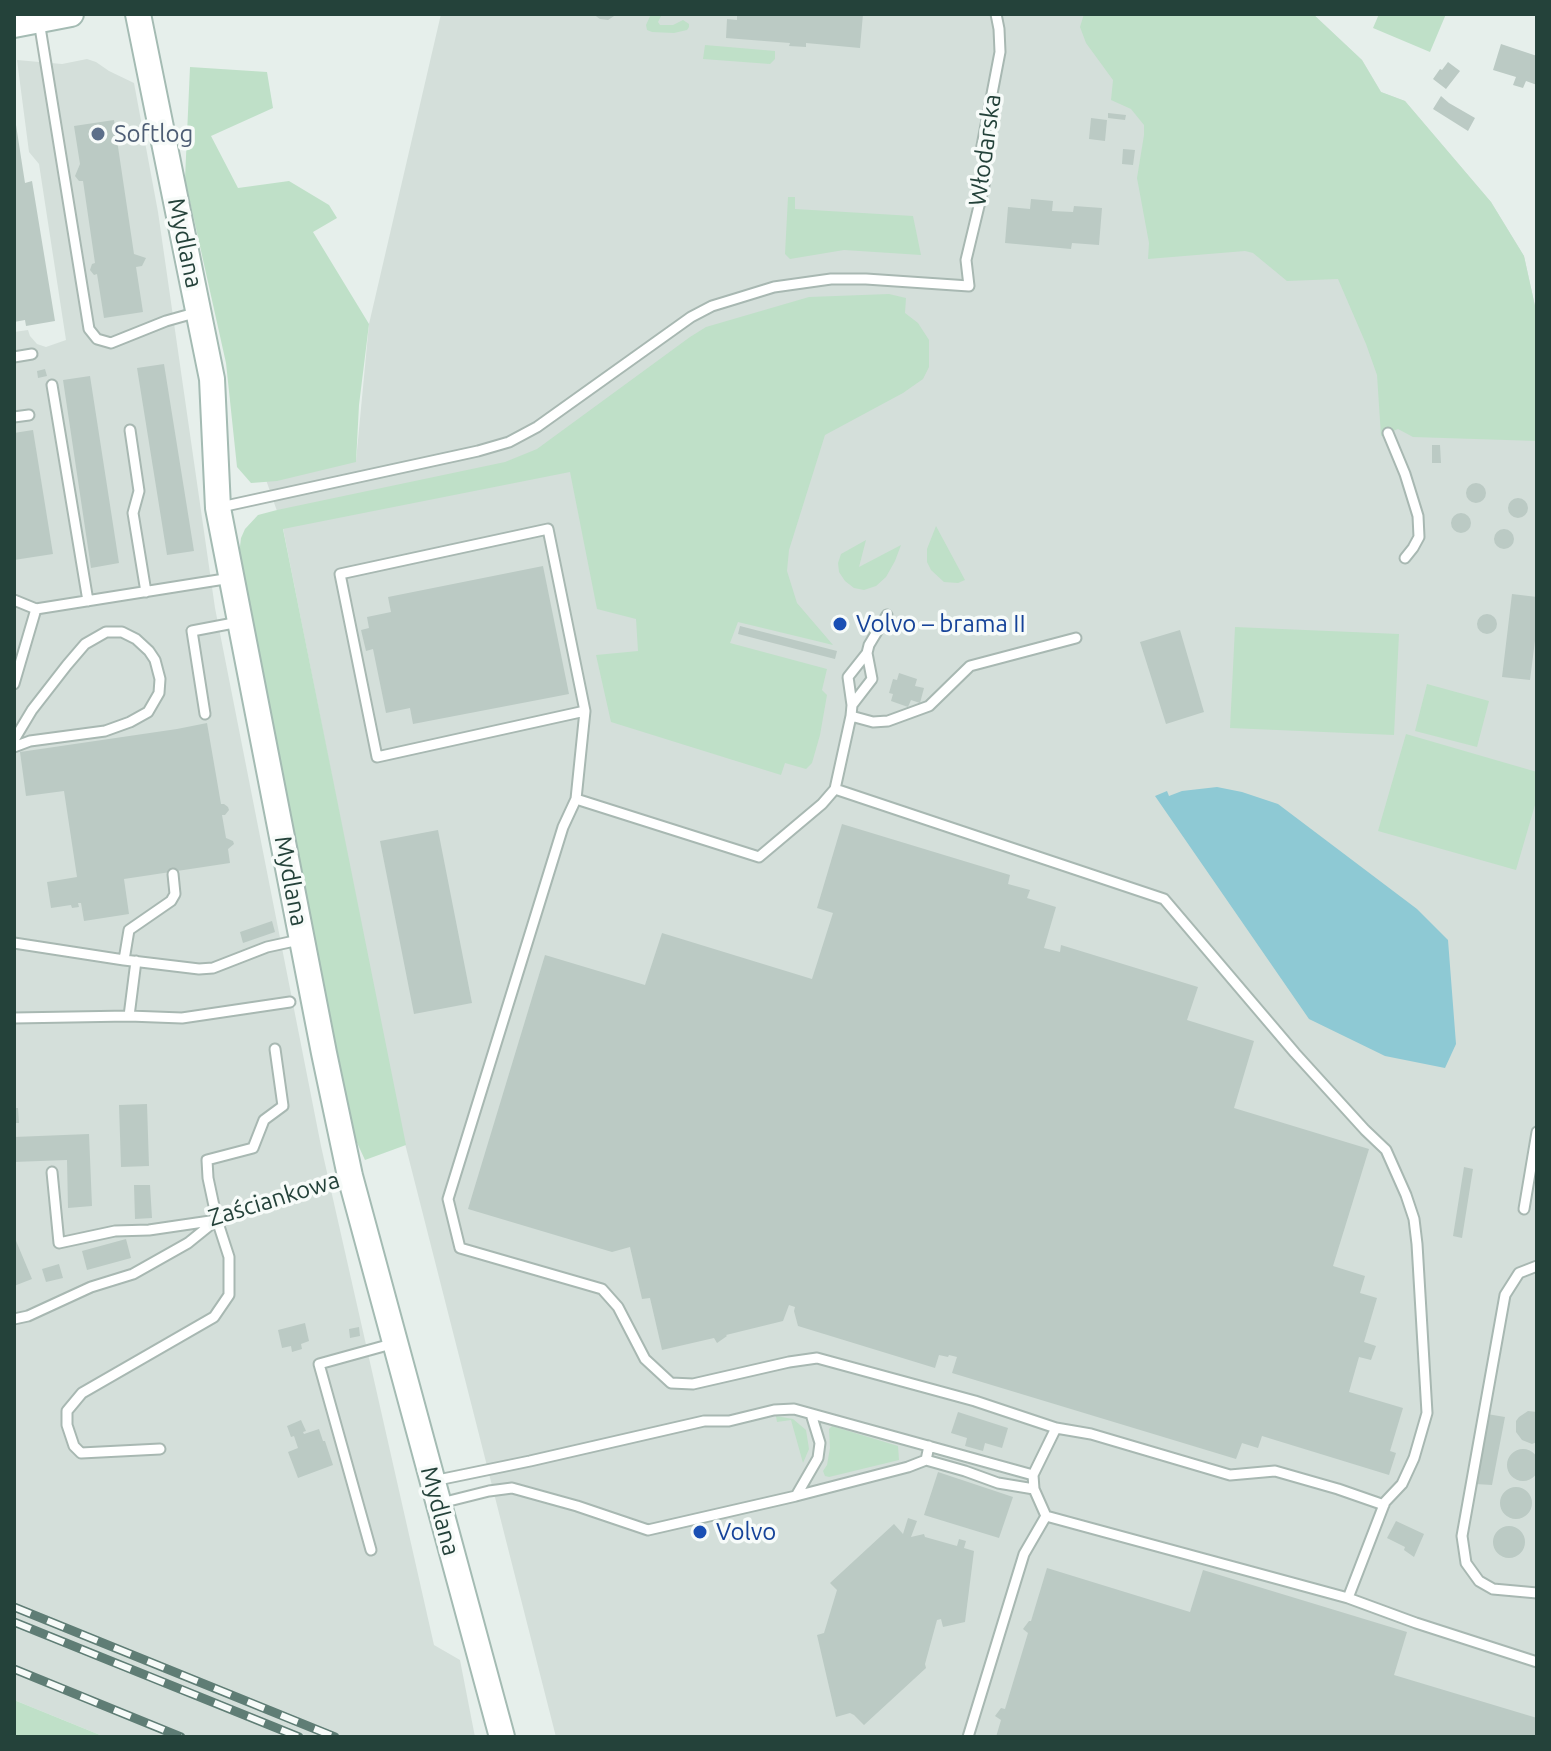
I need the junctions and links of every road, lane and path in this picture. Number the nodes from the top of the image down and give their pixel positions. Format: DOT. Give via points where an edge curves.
graph roads {
  1 [pos="71,14"];
  2 [pos="138,14"];
  3 [pos="996,14"];
  4 [pos="39,21"];
  5 [pos="14,25"];
  6 [pos="199,312"];
  7 [pos="32,354"];
  8 [pos="14,357"];
  9 [pos="52,385"];
  10 [pos="29,415"];
  11 [pos="14,417"];
  12 [pos="130,430"];
  13 [pos="1388,433"];
  14 [pos="218,508"];
  15 [pos="1405,558"];
  16 [pos="231,578"];
  17 [pos="146,592"];
  18 [pos="14,600"];
  19 [pos="88,601"];
  20 [pos="36,609"];
  21 [pos="887,615"];
  22 [pos="239,622"];
  23 [pos="1076,638"];
  24 [pos="867,653"];
  25 [pos="14,684"];
  26 [pos="585,711"];
  27 [pos="851,711"];
  28 [pos="205,714"];
  29 [pos="14,740"];
  30 [pos="14,747"];
  31 [pos="835,789"];
  32 [pos="576,799"];
  33 [pos="173,874"];
  34 [pos="302,939"];
  35 [pos="14,943"];
  36 [pos="124,960"];
  37 [pos="136,961"];
  38 [pos="290,1002"];
  39 [pos="129,1016"];
  40 [pos="14,1018"];
  41 [pos="275,1049"];
  42 [pos="1537,1132"];
  43 [pos="52,1172"];
  44 [pos="350,1176"];
  45 [pos="1524,1209"];
  46 [pos="217,1220"];
  47 [pos="1537,1266"];
  48 [pos="14,1319"];
  49 [pos="395,1343"];
  50 [pos="811,1414"];
  51 [pos="1056,1428"];
  52 [pos="929,1446"];
  53 [pos="160,1449"];
  54 [pos="926,1460"];
  55 [pos="1033,1475"];
  56 [pos="1034,1489"];
  57 [pos="435,1492"];
  58 [pos="796,1496"];
  59 [pos="1384,1505"];
  60 [pos="1046,1516"];
  61 [pos="371,1550"];
  62 [pos="1537,1593"];
  63 [pos="1348,1598"];
  64 [pos="1537,1662"];
  65 [pos="502,1737"];
  66 [pos="968,1737"];
  1 -- 4 [label="street"];
  2 -- 6 [label="street, Mydlana"];
  3 -- 14 [label="lane, Włodarska" via="1000,52 981,151 985,181 966,260 969,286 831,279 774,287 691,317 509,442"];
  4 -- 5 [label="street"];
  4 -- 6 [label="lane" via="89,329 97,339 111,343"];
  6 -- 14 [label="street, Mydlana" via="212,379"];
  7 -- 8 [label="lane"];
  9 -- 19 [label="lane"];
  10 -- 11 [label="lane"];
  12 -- 17 [label="lane" via="139,491 133,513"];
  13 -- 15 [label="lane" via="1418,516 1419,537"];
  14 -- 16 [label="street, Mydlana"];
  16 -- 17 [label="lane"];
  16 -- 22 [label="street, Mydlana"];
  17 -- 19 [label="lane"];
  18 -- 20 [label="lane"];
  19 -- 20 [label="lane"];
  20 -- 25 [label="lane"];
  21 -- 24 [label="lane"];
  22 -- 28 [label="lane" via="192,631"];
  22 -- 34 [label="street, Mydlana"];
  23 -- 27 [label="lane" via="970,666 929,706 888,721 873,722"];
  24 -- 27 [label="lane" via="848,677"];
  24 -- 27 [label="lane" via="872,679"];
  26 -- 26 [label="lane" via="548,529 340,574 377,757"];
  26 -- 32 [label="lane"];
  27 -- 31 [label="lane"];
  29 -- 30 [label="lane" via="67,665 85,644 106,632 136,639 155,660 159,693 148,712 105,731"];
  31 -- 32 [label="lane" via="759,857"];
  31 -- 59 [label="lane" via="1164,899 1386,1150 1414,1219 1427,1413 1402,1484"];
  32 -- 51 [label="lane" via="448,1199 460,1248 602,1289 618,1307 645,1359 671,1383 693,1384 817,1358"];
  33 -- 36 [label="lane" via="175,894 129,930"];
  34 -- 37 [label="lane" via="213,968"];
  34 -- 44 [label="street, Mydlana"];
  35 -- 36 [label="lane"];
  36 -- 37 [label="lane"];
  37 -- 39 [label="lane"];
  38 -- 39 [label="lane" via="182,1018"];
  39 -- 40 [label="lane"];
  41 -- 46 [label="lane" via="283,1106 264,1120 253,1148 207,1160"];
  42 -- 45 [label="lane"];
  43 -- 46 [label="lane, Zaściankowa" via="59,1243"];
  44 -- 46 [label="lane, Zaściankowa"];
  44 -- 49 [label="street, Mydlana"];
  46 -- 48 [label="lane" via="133,1274"];
  46 -- 53 [label="lane" via="229,1257 229,1295 214,1317 82,1393 67,1411 67,1425 81,1453"];
  47 -- 62 [label="lane" via="1519,1273 1505,1295 1462,1536 1466,1563 1479,1581 1493,1589"];
  49 -- 57 [label="street, Mydlana"];
  49 -- 61 [label="lane" via="319,1364"];
  50 -- 52 [label="lane"];
  50 -- 57 [label="lane" via="774,1410 704,1421 530,1461"];
  50 -- 58 [label="lane" via="820,1443 818,1458"];
  51 -- 55 [label="lane"];
  51 -- 59 [label="lane" via="1230,1475 1275,1471"];
  52 -- 54 [label="lane"];
  52 -- 55 [label="lane"];
  54 -- 56 [label="lane"];
  54 -- 58 [label="lane"];
  55 -- 56 [label="lane"];
  56 -- 60 [label="lane"];
  57 -- 58 [label="lane" via="512,1488 648,1530"];
  57 -- 65 [label="street, Mydlana"];
  59 -- 63 [label="lane"];
  60 -- 63 [label="lane"];
  60 -- 66 [label="lane" via="1024,1554"];
  63 -- 64 [label="lane"];
}
